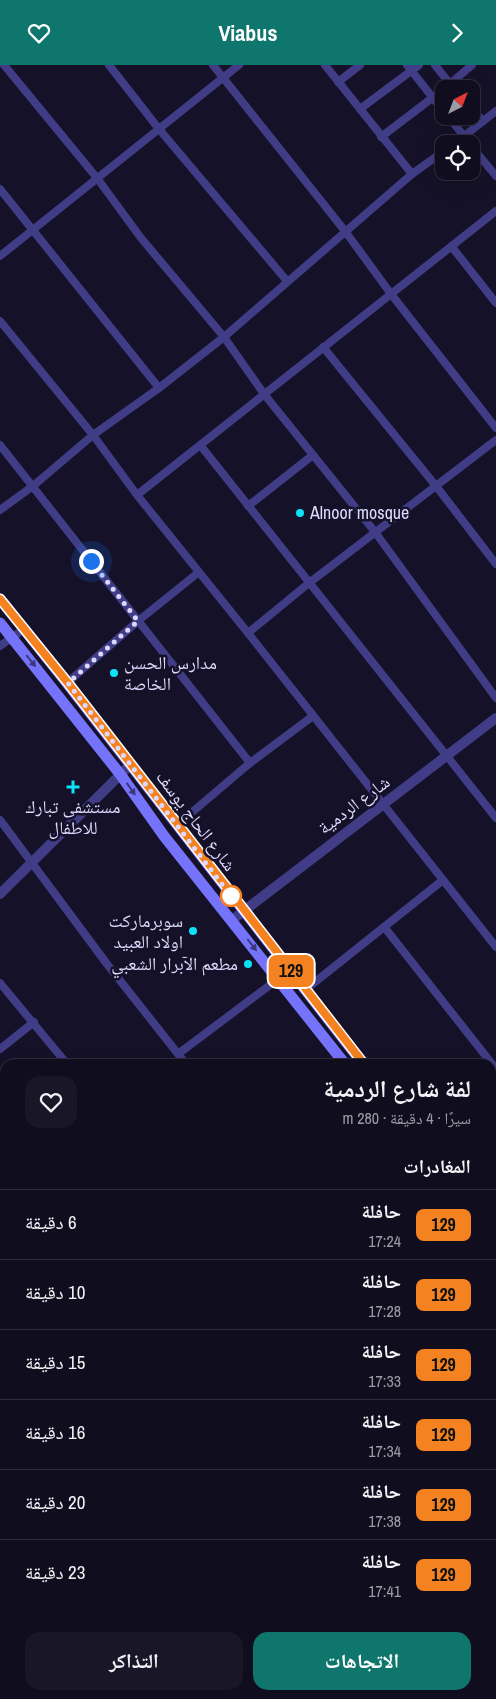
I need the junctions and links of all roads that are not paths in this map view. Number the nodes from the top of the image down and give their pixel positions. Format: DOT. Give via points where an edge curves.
graph roads {
  1 [pos="4,65"];
  2 [pos="108,65"];
  3 [pos="214,65"];
  4 [pos="238,65"];
  5 [pos="325,65"];
  6 [pos="360,65"];
  7 [pos="418,65"];
  8 [pos="435,65"];
  9 [pos="472,65"];
  10 [pos="409,68"];
  11 [pos="223,78"];
  12 [pos="443,80"];
  13 [pos="456,80"];
  14 [pos="338,82"];
  15 [pos="435,95"];
  16 [pos="432,97"];
  17 [pos="435,100"];
  18 [pos="360,109"];
  19 [pos="496,111"];
  20 [pos="480,118"];
  21 [pos="483,121"];
  22 [pos="455,125"];
  23 [pos="159,129"];
  24 [pos="462,135"];
  25 [pos="466,135"];
  26 [pos="382,137"];
  27 [pos="435,157"];
  28 [pos="480,157"];
  29 [pos="412,174"];
  30 [pos="496,176"];
  31 [pos="97,178"];
  32 [pos="0,189"];
  33 [pos="496,211"];
  34 [pos="33,230"];
  35 [pos="345,231"];
  36 [pos="452,247"];
  37 [pos="0,256"];
  38 [pos="287,281"];
  39 [pos="391,295"];
  40 [pos="496,303"];
  41 [pos="0,321"];
  42 [pos="224,337"];
  43 [pos="323,347"];
  44 [pos="159,388"];
  45 [pos="264,394"];
  46 [pos="496,428"];
  47 [pos="93,435"];
  48 [pos="496,440"];
  49 [pos="0,445"];
  50 [pos="201,446"];
  51 [pos="313,455"];
  52 [pos="33,486"];
  53 [pos="436,486"];
  54 [pos="137,495"];
  55 [pos="248,506"];
  56 [pos="0,510"];
  57 [pos="375,532"];
  58 [pos="496,564"];
  59 [pos="199,572"];
  60 [pos="309,583"];
  61 [pos="0,599"];
  62 [pos="138,621"];
  63 [pos="0,623"];
  64 [pos="24,629"];
  65 [pos="248,633"];
  66 [pos="12,638"];
  67 [pos="0,646"];
  68 [pos="68,683"];
  69 [pos="496,698"];
  70 [pos="313,716"];
  71 [pos="496,718"];
  72 [pos="447,756"];
  73 [pos="250,763"];
  74 [pos="131,764"];
  75 [pos="120,774"];
  76 [pos="382,804"];
  77 [pos="496,818"];
  78 [pos="0,820"];
  79 [pos="177,825"];
  80 [pos="31,862"];
  81 [pos="443,880"];
  82 [pos="0,894"];
  83 [pos="243,911"];
  84 [pos="232,920"];
  85 [pos="384,928"];
  86 [pos="496,947"];
  87 [pos="278,979"];
  88 [pos="0,983"];
  89 [pos="305,990"];
  90 [pos="34,1022"];
  91 [pos="0,1049"];
  92 [pos="178,1054"];
  93 [pos="63,1059"];
  94 [pos="182,1059"];
  95 [pos="341,1059"];
  96 [pos="360,1059"];
  97 [pos="488,1059"];
  1 -- 31 [label="street"];
  2 -- 23 [label="street"];
  3 -- 11 [label="street"];
  4 -- 11 [label="street"];
  5 -- 14 [label="street"];
  6 -- 14 [label="street"];
  7 -- 10 [label="street"];
  8 -- 12 [label="street"];
  9 -- 13 [label="street"];
  10 -- 16 [label="street"];
  10 -- 18 [label="street"];
  11 -- 23 [label="street"];
  11 -- 35 [label="street"];
  14 -- 18 [label="street"];
  15 -- 16 [label="street"];
  16 -- 17 [label="street"];
  16 -- 26 [label="street"];
  18 -- 26 [label="street"];
  19 -- 21 [label="street"];
  20 -- 21 [label="street"];
  21 -- 25 [label="street"];
  22 -- 24 [label="street"];
  23 -- 31 [label="street"];
  23 -- 38 [label="street"];
  26 -- 29 [label="street"];
  27 -- 29 [label="street"];
  28 -- 30 [label="street"];
  29 -- 35 [label="street"];
  31 -- 34 [label="street"];
  31 -- 42 [label="street" via="141,238"];
  32 -- 34 [label="street"];
  33 -- 36 [label="street"];
  34 -- 37 [label="street"];
  34 -- 44 [label="street"];
  35 -- 38 [label="street"];
  35 -- 39 [label="street"];
  36 -- 39 [label="street"];
  36 -- 40 [label="street"];
  38 -- 42 [label="street"];
  39 -- 43 [label="street"];
  39 -- 46 [label="street"];
  41 -- 47 [label="street"];
  42 -- 44 [label="street"];
  42 -- 45 [label="street"];
  43 -- 45 [label="street"];
  43 -- 53 [label="street"];
  44 -- 47 [label="street"];
  45 -- 50 [label="street"];
  45 -- 51 [label="street"];
  47 -- 52 [label="street"];
  47 -- 54 [label="street"];
  48 -- 53 [label="street"];
  49 -- 52 [label="street"];
  50 -- 54 [label="street"];
  50 -- 55 [label="street"];
  51 -- 55 [label="street"];
  51 -- 57 [label="street"];
  52 -- 56 [label="street"];
  52 -- 62 [label="street"];
  53 -- 57 [label="street"];
  53 -- 58 [label="street"];
  54 -- 59 [label="street"];
  55 -- 60 [label="street"];
  57 -- 60 [label="street"];
  57 -- 69 [label="street"];
  59 -- 62 [label="street"];
  59 -- 65 [label="street"];
  60 -- 65 [label="street"];
  60 -- 72 [label="street"];
  61 -- 64 [label="main road, شارع الحاج يوسف"];
  62 -- 68 [label="street"];
  62 -- 73 [label="street"];
  63 -- 66 [label="main road, شارع الحاج يوسف"];
  64 -- 66 [label="street"];
  64 -- 68 [label="main road, شارع الحاج يوسف"];
  65 -- 70 [label="street"];
  66 -- 67 [label="street"];
  66 -- 75 [label="main road, شارع الحاج يوسف, one-way"];
  68 -- 74 [label="main road, شارع الحاج يوسف"];
  70 -- 73 [label="street"];
  70 -- 76 [label="street"];
  71 -- 72 [label="street, شارع الردمية"];
  72 -- 76 [label="street, شارع الردمية"];
  72 -- 77 [label="street"];
  73 -- 79 [label="street"];
  74 -- 75 [label="street"];
  74 -- 79 [label="main road, شارع الحاج يوسف"];
  75 -- 80 [label="street"];
  75 -- 84 [label="main road, شارع الحاج يوسف, one-way" via="164,836"];
  76 -- 81 [label="street"];
  76 -- 83 [label="street, شارع الردمية"];
  78 -- 80 [label="street"];
  79 -- 83 [label="main road, شارع الحاج يوسف"];
  80 -- 82 [label="street"];
  80 -- 92 [label="street"];
  81 -- 85 [label="street"];
  81 -- 86 [label="street"];
  83 -- 84 [label="street, شارع الردمية"];
  83 -- 89 [label="main road, شارع الحاج يوسف"];
  84 -- 87 [label="main road, شارع الحاج يوسف, one-way"];
  85 -- 89 [label="street"];
  85 -- 97 [label="street"];
  87 -- 92 [label="street"];
  87 -- 95 [label="main road, شارع الحاج يوسف"];
  88 -- 90 [label="street"];
  89 -- 96 [label="main road, شارع الحاج يوسف"];
  90 -- 91 [label="street"];
  90 -- 93 [label="street"];
  92 -- 94 [label="street"];
}
